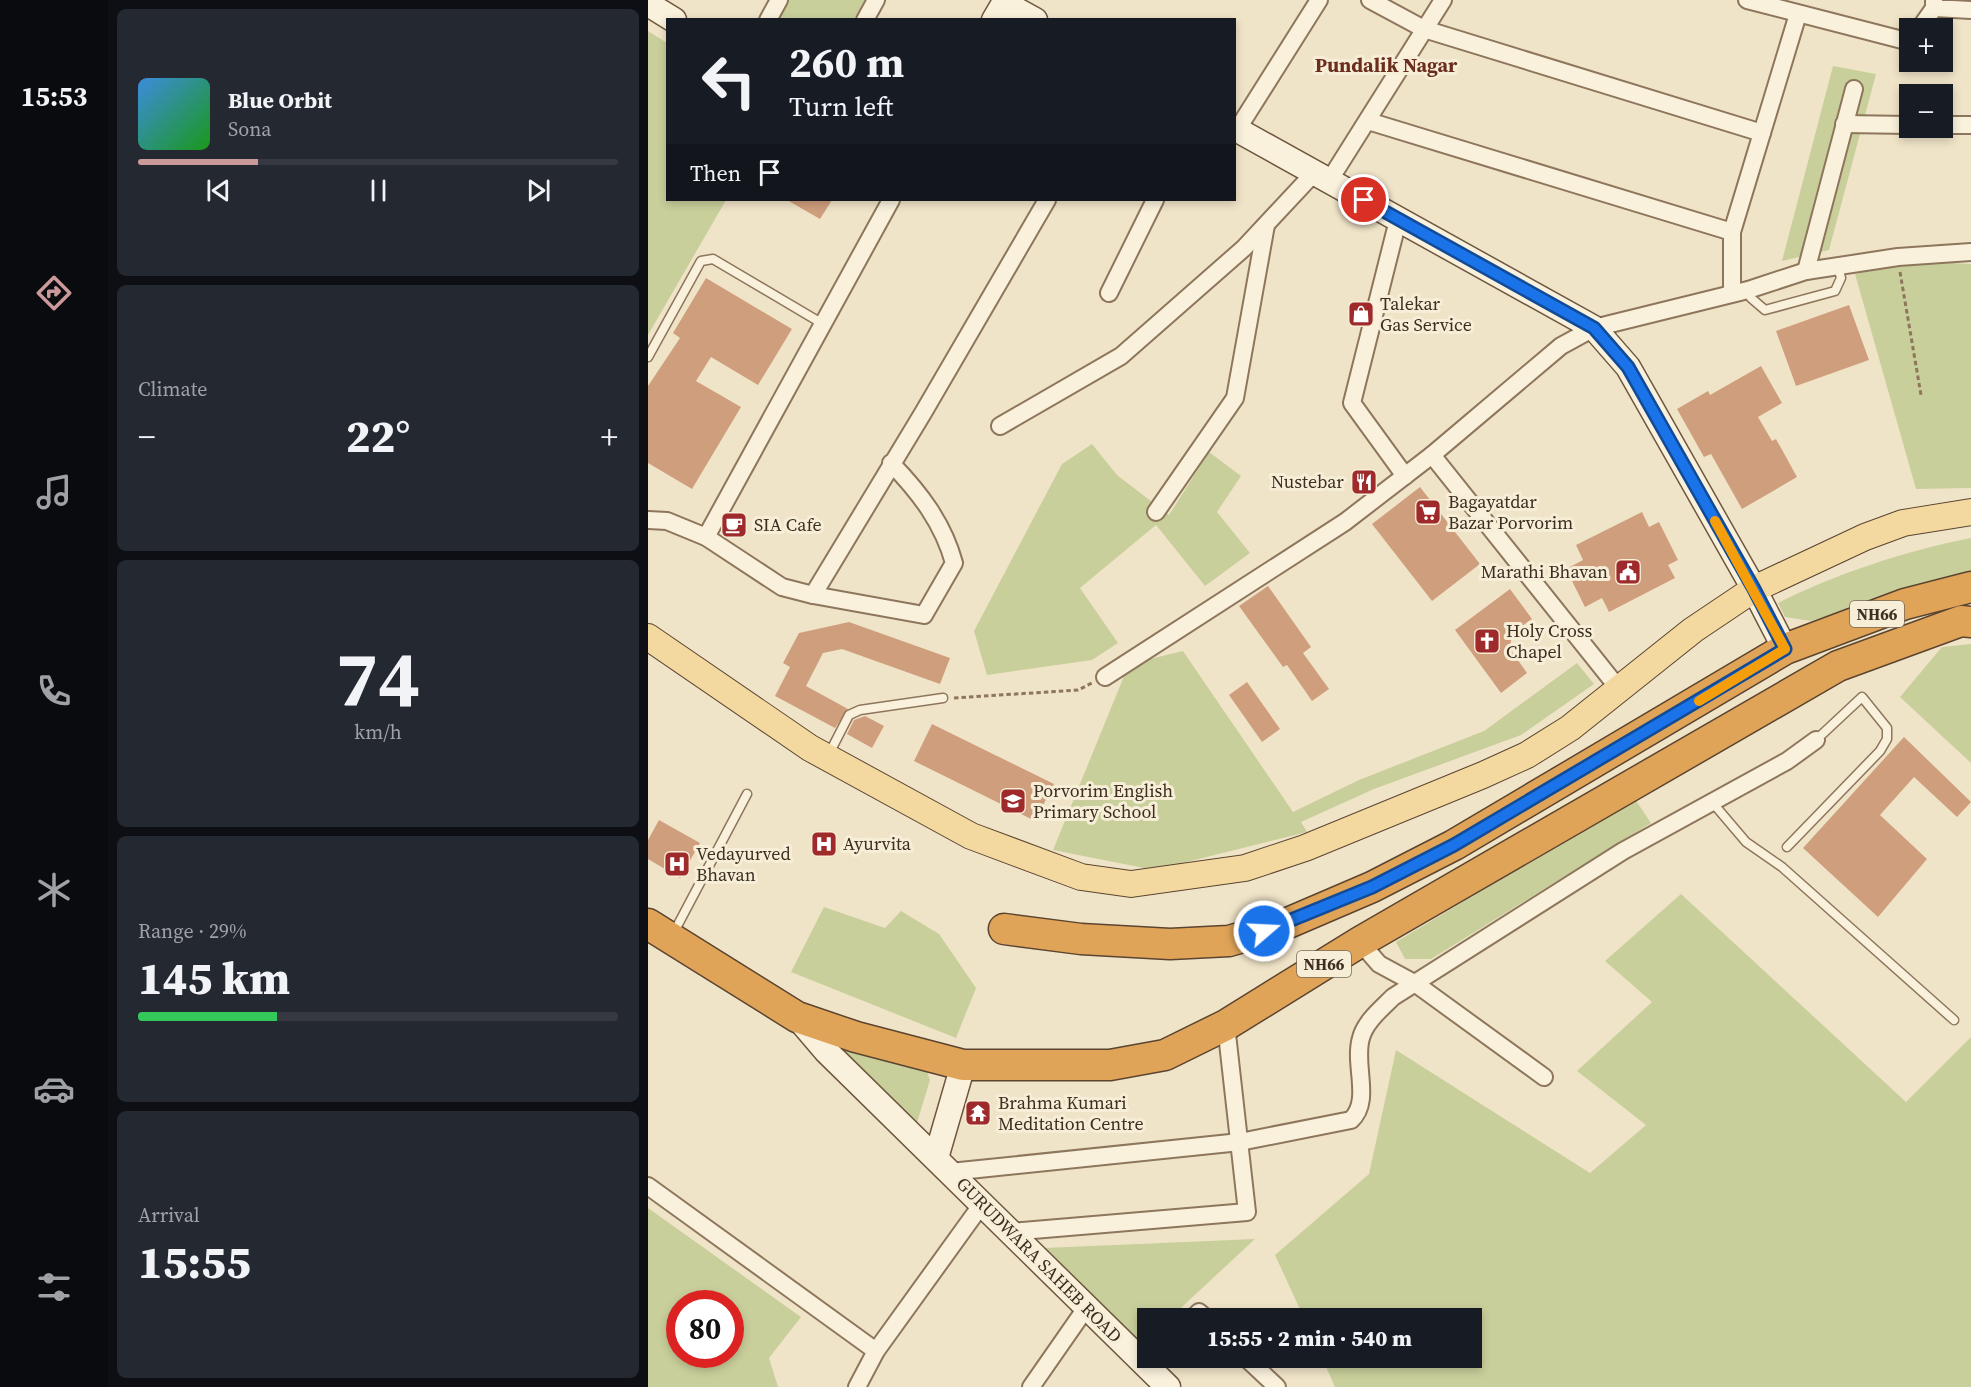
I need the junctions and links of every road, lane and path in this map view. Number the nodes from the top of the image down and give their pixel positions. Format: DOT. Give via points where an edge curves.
graph roads {
  1 [pos="779,0"];
  2 [pos="876,0"];
  3 [pos="1319,0"];
  4 [pos="1370,0"];
  5 [pos="1443,0"];
  6 [pos="1747,0"];
  7 [pos="653,4"];
  8 [pos="1934,4"];
  9 [pos="1001,6"];
  10 [pos="1971,10"];
  11 [pos="1798,14"];
  12 [pos="671,18"];
  13 [pos="769,18"];
  14 [pos="866,18"];
  15 [pos="1030,18"];
  16 [pos="1926,18"];
  17 [pos="1424,29"];
  18 [pos="1899,39"];
  19 [pos="1854,89"];
  20 [pos="1368,121"];
  21 [pos="1844,124"];
  22 [pos="1899,125"];
  23 [pos="1953,125"];
  24 [pos="1971,125"];
  25 [pos="1236,129"];
  26 [pos="1762,133"];
  27 [pos="1322,177"];
  28 [pos="890,201"];
  29 [pos="1046,201"];
  30 [pos="1154,201"];
  31 [pos="1398,220"];
  32 [pos="1266,225"];
  33 [pos="1732,232"];
  34 [pos="1971,252"];
  35 [pos="1898,257"];
  36 [pos="1838,267"];
  37 [pos="1806,271"];
  38 [pos="1740,291"];
  39 [pos="1109,292"];
  40 [pos="823,324"];
  41 [pos="1594,328"];
  42 [pos="648,357"];
  43 [pos="1921,395"];
  44 [pos="1000,426"];
  45 [pos="1432,455"];
  46 [pos="891,463"];
  47 [pos="1405,476"];
  48 [pos="1156,512"];
  49 [pos="1971,512"];
  50 [pos="648,520"];
  51 [pos="705,537"];
  52 [pos="1971,587"];
  53 [pos="1754,589"];
  54 [pos="813,595"];
  55 [pos="1971,622"];
  56 [pos="648,637"];
  57 [pos="1785,649"];
  58 [pos="1105,677"];
  59 [pos="1619,689"];
  60 [pos="943,698"];
  61 [pos="1816,740"];
  62 [pos="827,757"];
  63 [pos="747,794"];
  64 [pos="1712,802"];
  65 [pos="1787,847"];
  66 [pos="1004,928"];
  67 [pos="660,931"];
  68 [pos="1360,942"];
  69 [pos="1416,984"];
  70 [pos="797,1017"];
  71 [pos="1954,1020"];
  72 [pos="1226,1025"];
  73 [pos="963,1065"];
  74 [pos="1544,1077"];
  75 [pos="1240,1142"];
  76 [pos="943,1165"];
  77 [pos="648,1186"];
  78 [pos="982,1204"];
  79 [pos="1010,1232"];
  80 [pos="1086,1308"];
  81 [pos="1137,1350"];
  82 [pos="876,1351"];
  83 [pos="1155,1368"];
  84 [pos="1257,1368"];
  85 [pos="856,1387"];
  86 [pos="1031,1387"];
  87 [pos="1168,1387"];
  88 [pos="1277,1387"];
  1 -- 13 [label="street"];
  2 -- 14 [label="street"];
  3 -- 25 [label="street"];
  4 -- 17 [label="street"];
  5 -- 17 [label="street"];
  6 -- 11 [label="street"];
  7 -- 12 [label="street"];
  8 -- 10 [label="street"];
  8 -- 16 [label="street"];
  9 -- 15 [label="street"];
  11 -- 18 [label="street"];
  11 -- 26 [label="street"];
  17 -- 20 [label="street"];
  17 -- 26 [label="street"];
  19 -- 21 [label="street"];
  20 -- 27 [label="street"];
  20 -- 33 [label="street"];
  21 -- 22 [label="street"];
  21 -- 37 [label="street"];
  23 -- 24 [label="street"];
  25 -- 27 [label="street"];
  26 -- 33 [label="street"];
  27 -- 31 [label="street"];
  27 -- 32 [label="street"];
  28 -- 40 [label="street"];
  29 -- 46 [label="street"];
  30 -- 39 [label="street"];
  31 -- 41 [label="street"];
  31 -- 47 [label="street" via="1352,403"];
  32 -- 44 [label="street" via="1121,356"];
  32 -- 48 [label="street" via="1235,398"];
  33 -- 38 [label="street"];
  34 -- 35 [label="street"];
  35 -- 36 [label="street"];
  35 -- 43 [label="path"];
  36 -- 37 [label="street"];
  36 -- 38 [label="lane" via="1841,278 1835,291 1765,310"];
  37 -- 38 [label="street"];
  38 -- 41 [label="street"];
  40 -- 42 [label="lane" via="713,259 705,258"];
  40 -- 51 [label="street"];
  41 -- 45 [label="street" via="1561,346"];
  41 -- 53 [label="street" via="1628,367"];
  45 -- 47 [label="street"];
  45 -- 59 [label="street"];
  46 -- 54 [label="street"];
  46 -- 54 [label="street" via="920,494 946,536 954,563 924,615"];
  47 -- 58 [label="street" via="1345,522"];
  49 -- 53 [label="main road" via="1903,523"];
  50 -- 51 [label="street" via="667,521"];
  51 -- 54 [label="street" via="782,587"];
  52 -- 57 [label="highway, NH66" via="1905,604"];
  53 -- 57 [label="street"];
  53 -- 59 [label="main road"];
  55 -- 68 [label="highway, NH66" via="1961,621 1838,666"];
  56 -- 62 [label="main road"];
  57 -- 66 [label="highway" via="1454,845 1372,887 1281,926 1229,941 1170,944 1081,939"];
  58 -- 60 [label="path" via="1078,690"];
  59 -- 62 [label="main road" via="1570,728 1527,755 1305,848 1245,868 1131,884 1082,877 970,836"];
  60 -- 62 [label="lane" via="849,715"];
  61 -- 64 [label="street" via="1787,761"];
  61 -- 65 [label="lane" via="1862,697 1887,728 1887,739 1880,751"];
  63 -- 67 [label="lane"];
  64 -- 69 [label="street" via="1623,851"];
  64 -- 71 [label="lane" via="1746,842 1782,867"];
  67 -- 70 [label="highway, NH66"];
  68 -- 69 [label="street" via="1379,964"];
  68 -- 72 [label="highway, NH66"];
  69 -- 74 [label="street"];
  69 -- 75 [label="street" via="1393,997 1361,1035 1357,1054 1359,1113 1351,1120"];
  70 -- 73 [label="highway, NH66"];
  70 -- 76 [label="street, GURUDWARA SAHEB ROAD" via="826,1051"];
  72 -- 73 [label="highway, NH66" via="1165,1055 1110,1065"];
  72 -- 75 [label="street"];
  73 -- 76 [label="street"];
  75 -- 76 [label="street"];
  75 -- 79 [label="street" via="1247,1212"];
  76 -- 78 [label="street, GURUDWARA SAHEB ROAD"];
  77 -- 82 [label="street"];
  78 -- 79 [label="street, GURUDWARA SAHEB ROAD"];
  78 -- 82 [label="street"];
  79 -- 80 [label="street, GURUDWARA SAHEB ROAD"];
  80 -- 81 [label="street, GURUDWARA SAHEB ROAD"];
  80 -- 86 [label="street"];
  82 -- 85 [label="street"];
  83 -- 87 [label="street, GURUDWARA SAHEB ROAD"];
  84 -- 88 [label="street"];
}
